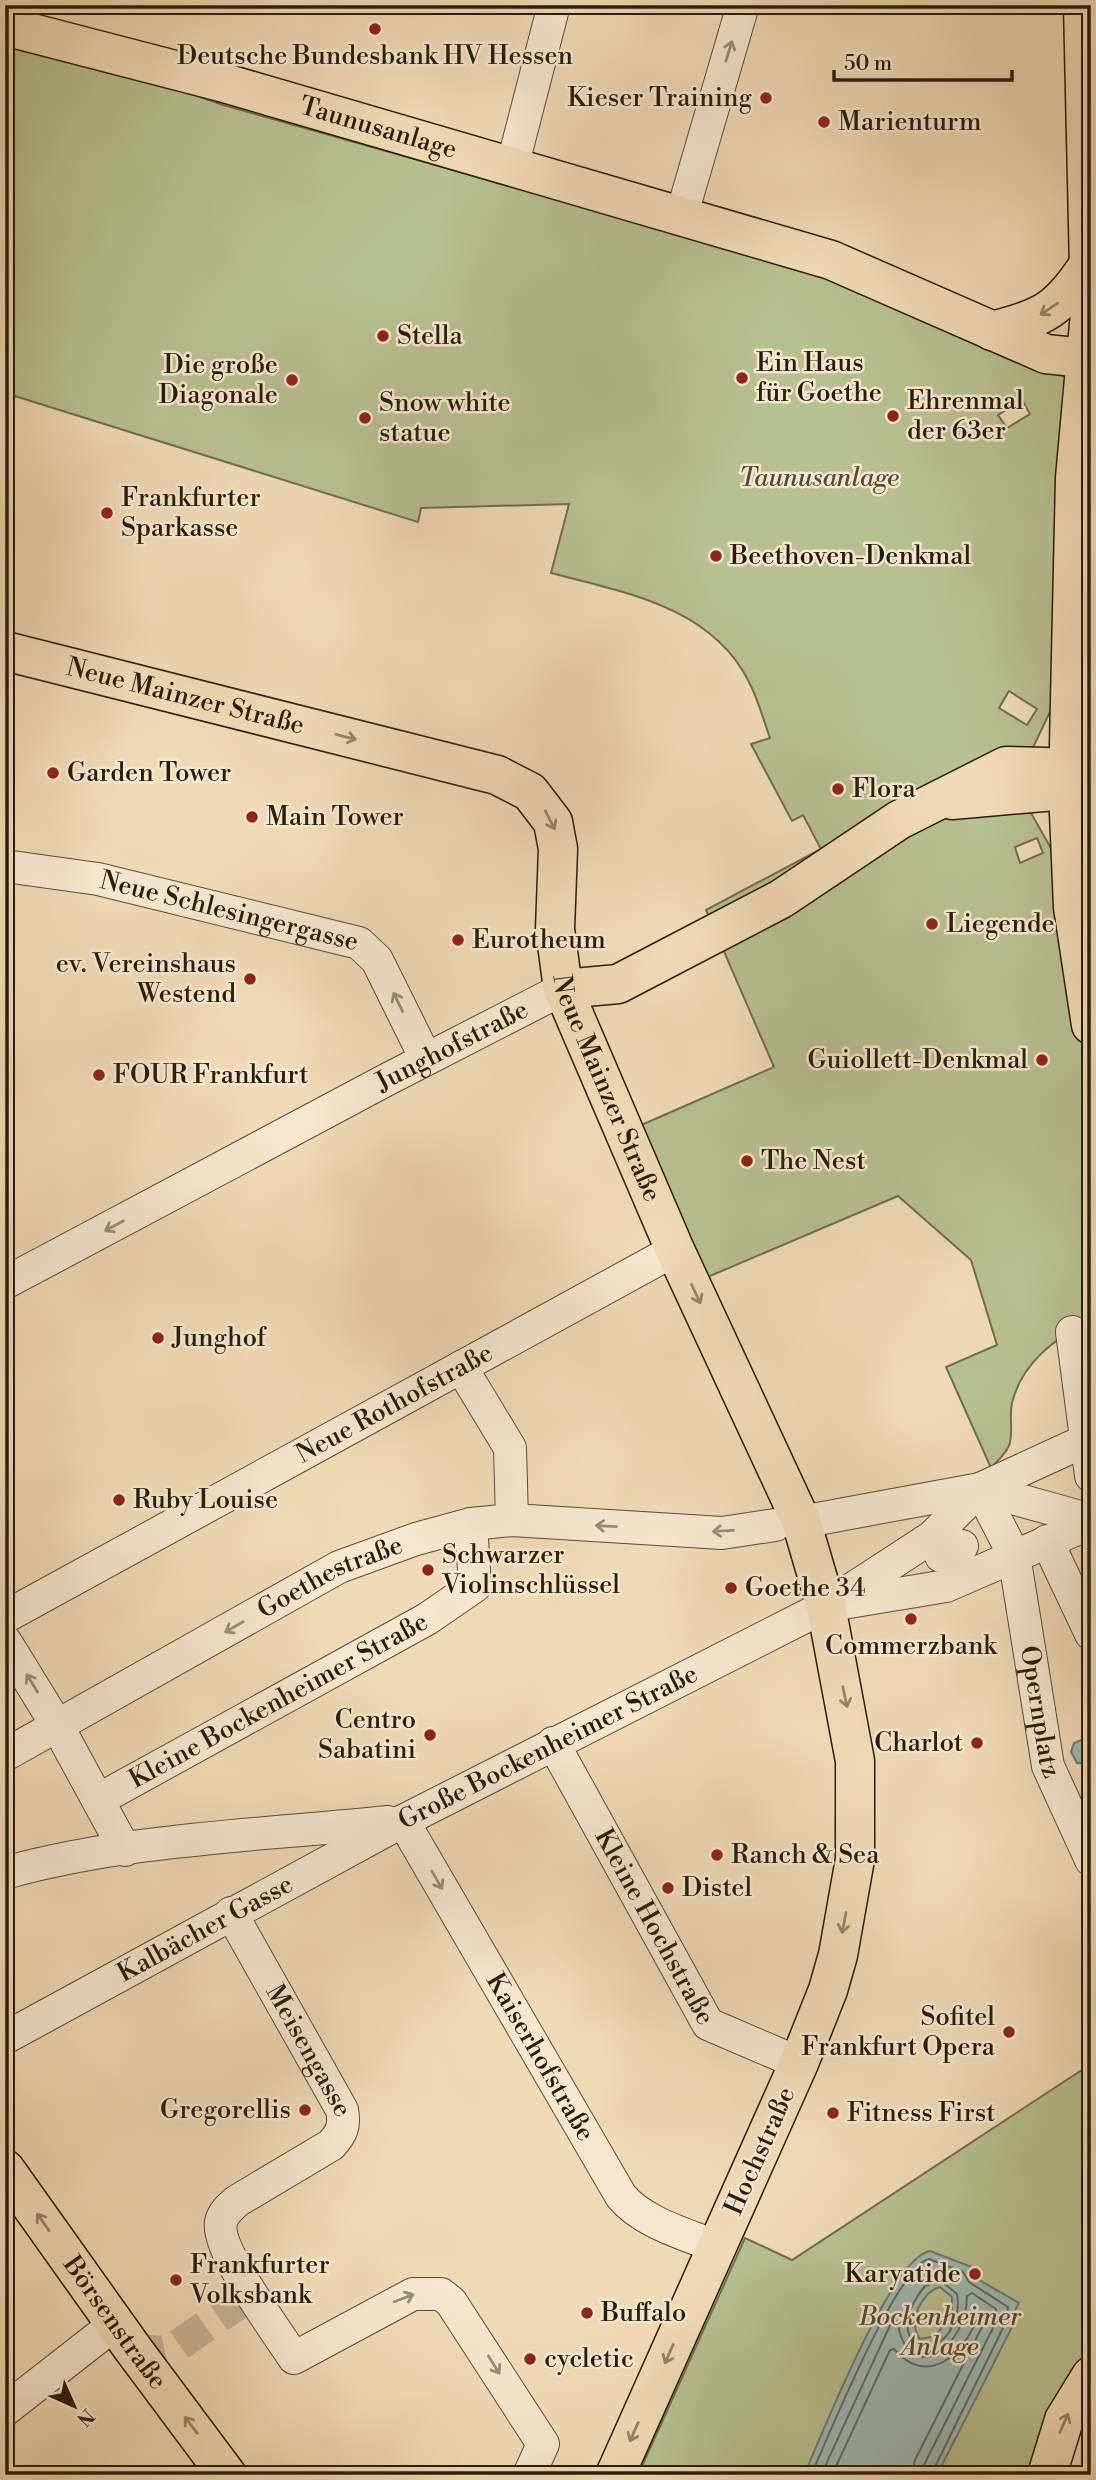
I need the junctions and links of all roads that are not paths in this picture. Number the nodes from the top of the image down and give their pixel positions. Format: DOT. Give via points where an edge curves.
graph roads {
  1 [pos="554,5"];
  2 [pos="743,5"];
  3 [pos="1083,5"];
  4 [pos="11,29"];
  5 [pos="512,167"];
  6 [pos="681,217"];
  7 [pos="1089,264"];
  8 [pos="992,331"];
  9 [pos="1089,362"];
  10 [pos="5,651"];
  11 [pos="1070,670"];
  12 [pos="1091,720"];
  13 [pos="1002,782"];
  14 [pos="1081,787"];
  15 [pos="1070,847"];
  16 [pos="5,866"];
  17 [pos="564,989"];
  18 [pos="1091,1025"];
  19 [pos="426,1059"];
  20 [pos="675,1250"];
  21 [pos="5,1283"];
  22 [pos="1091,1353"];
  23 [pos="461,1367"];
  24 [pos="1089,1439"];
  25 [pos="1091,1476"];
  26 [pos="980,1489"];
  27 [pos="512,1520"];
  28 [pos="812,1520"];
  29 [pos="1091,1522"];
  30 [pos="471,1524"];
  31 [pos="775,1525"];
  32 [pos="1047,1541"];
  33 [pos="953,1552"];
  34 [pos="1014,1555"];
  35 [pos="826,1606"];
  36 [pos="5,1618"];
  37 [pos="1091,1634"];
  38 [pos="5,1641"];
  39 [pos="58,1727"];
  40 [pos="553,1743"];
  41 [pos="5,1755"];
  42 [pos="98,1800"];
  43 [pos="403,1821"];
  44 [pos="125,1850"];
  45 [pos="1091,1860"];
  46 [pos="5,1873"];
  47 [pos="231,1913"];
  48 [pos="5,2038"];
  49 [pos="799,2063"];
  50 [pos="5,2169"];
  51 [pos="717,2248"];
  52 [pos="115,2324"];
  53 [pos="1091,2376"];
  54 [pos="5,2410"];
  55 [pos="228,2475"];
  56 [pos="529,2475"];
  57 [pos="615,2475"];
  58 [pos="1047,2475"];
  1 -- 5 [label="street"];
  6 -- 2 [label="street, one-way"];
  3 -- 7 [label="main road"];
  4 -- 5 [label="main road, Taunusanlage" via="221,82"];
  5 -- 6 [label="main road, Taunusanlage"];
  6 -- 8 [label="main road, Taunusanlage" via="831,260"];
  7 -- 8 [label="main road, one-way" via="1069,295 1050,310 1031,321"];
  7 -- 9 [label="main road"];
  8 -- 9 [label="main road, Taunusanlage" via="1046,354"];
  9 -- 11 [label="main road" via="1075,478"];
  10 -- 17 [label="main road, Neue Mainzer Straße, one-way" via="513,781 537,800 555,829 555,929"];
  11 -- 12 [label="main road"];
  11 -- 13 [label="main road" via="1035,744"];
  11 -- 14 [label="main road"];
  13 -- 14 [label="main road, Junghofstraße"];
  13 -- 15 [label="main road"];
  13 -- 17 [label="main road, Junghofstraße" via="935,800 781,899 618,984"];
  14 -- 15 [label="main road"];
  15 -- 18 [label="main road" via="1073,907"];
  19 -- 16 [label="street, Neue Schlesingergasse, one-way" via="367,947 98,879"];
  17 -- 19 [label="street, Junghofstraße"];
  17 -- 20 [label="main road, Neue Mainzer Straße"];
  19 -- 21 [label="street, Junghofstraße, one-way"];
  20 -- 23 [label="street, Neue Rothofstraße"];
  20 -- 35 [label="main road, Neue Mainzer Straße, one-way" via="801,1521"];
  22 -- 24 [label="street" via="1072,1332"];
  23 -- 27 [label="street" via="510,1448"];
  23 -- 36 [label="street, Neue Rothofstraße"];
  24 -- 25 [label="street"];
  24 -- 26 [label="street"];
  26 -- 28 [label="street"];
  26 -- 29 [label="street"];
  26 -- 33 [label="street"];
  26 -- 34 [label="street, Opernplatz"];
  27 -- 30 [label="street, Goethestraße"];
  31 -- 27 [label="street, Goethestraße, one-way" via="722,1533"];
  29 -- 32 [label="street"];
  30 -- 39 [label="street, Goethestraße, one-way" via="339,1567"];
  30 -- 42 [label="street, Kleine Bockenheimer Straße" via="475,1586 463,1596"];
  32 -- 34 [label="street"];
  32 -- 37 [label="street"];
  33 -- 34 [label="street"];
  33 -- 35 [label="street"];
  33 -- 35 [label="street"];
  34 -- 45 [label="street, Opernplatz" via="1048,1766"];
  35 -- 40 [label="street, Große Bockenheimer Straße"];
  35 -- 49 [label="main road, Hochstraße, one-way" via="855,1761 855,1859 838,1955"];
  39 -- 38 [label="street, one-way"];
  39 -- 41 [label="street, Goethestraße"];
  39 -- 42 [label="street"];
  40 -- 43 [label="street, Große Bockenheimer Straße"];
  40 -- 49 [label="street, Kleine Hochstraße" via="708,2024"];
  42 -- 44 [label="street"];
  43 -- 44 [label="street, Große Bockenheimer Straße"];
  43 -- 47 [label="street, Kalbächer Gasse"];
  43 -- 51 [label="street, Kaiserhofstraße, one-way" via="629,2206"];
  44 -- 46 [label="street, Große Bockenheimer Straße"];
  47 -- 48 [label="street, Kalbächer Gasse"];
  47 -- 56 [label="street, Meisengasse, one-way" via="345,2122 331,2145 226,2210 221,2222 224,2246 294,2358 393,2302 413,2294 441,2294 462,2314 543,2444"];
  49 -- 51 [label="main road, Hochstraße"];
  52 -- 50 [label="main road, Börsenstraße, one-way"];
  51 -- 57 [label="main road, Hochstraße, one-way"];
  52 -- 54 [label="street"];
  55 -- 52 [label="main road, Börsenstraße, one-way"];
  58 -- 53 [label="main road, one-way" via="1064,2420"];
}
